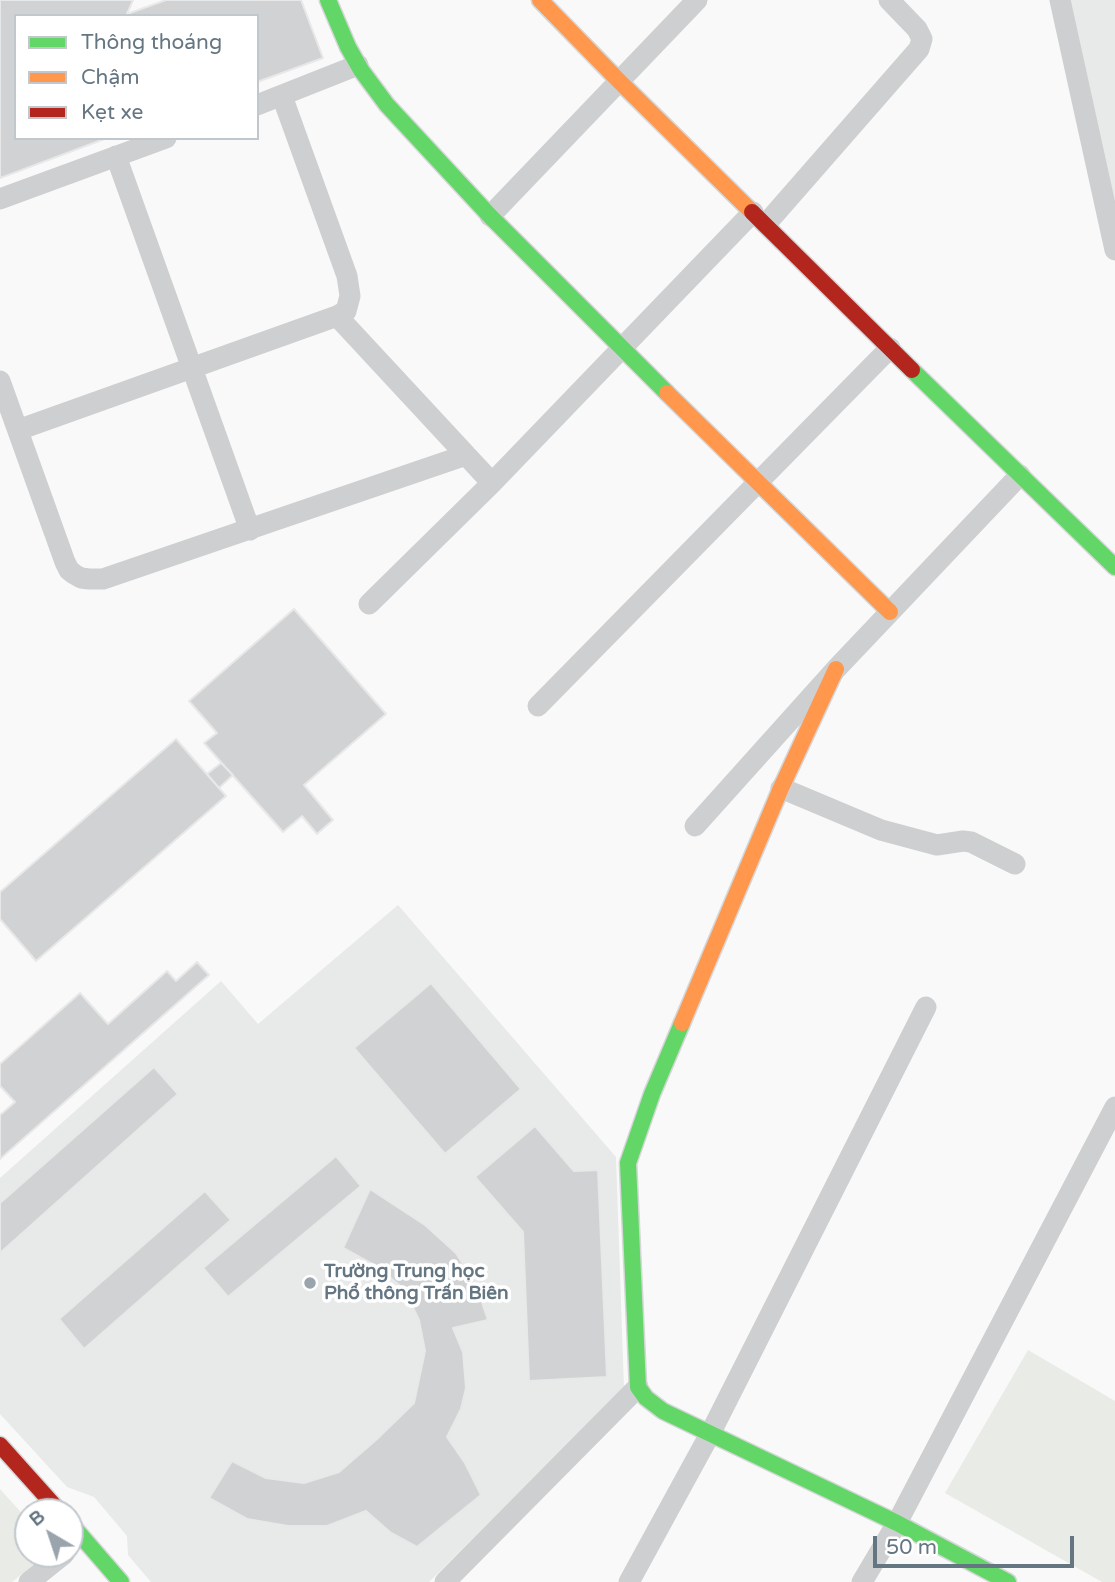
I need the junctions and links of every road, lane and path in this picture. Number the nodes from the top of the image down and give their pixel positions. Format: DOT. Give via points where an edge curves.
graph roads {
  1 [pos="328,0"];
  2 [pos="540,0"];
  3 [pos="697,0"];
  4 [pos="889,0"];
  5 [pos="1060,0"];
  6 [pos="358,65"];
  7 [pos="619,80"];
  8 [pos="282,96"];
  9 [pos="259,104"];
  10 [pos="160,140"];
  11 [pos="116,156"];
  12 [pos="0,200"];
  13 [pos="490,216"];
  14 [pos="759,218"];
  15 [pos="1115,250"];
  16 [pos="337,316"];
  17 [pos="890,348"];
  18 [pos="621,349"];
  19 [pos="192,368"];
  20 [pos="0,381"];
  21 [pos="18,430"];
  22 [pos="466,455"];
  23 [pos="1020,475"];
  24 [pos="757,482"];
  25 [pos="492,483"];
  26 [pos="250,530"];
  27 [pos="1115,568"];
  28 [pos="369,604"];
  29 [pos="890,612"];
  30 [pos="836,669"];
  31 [pos="538,706"];
  32 [pos="781,788"];
  33 [pos="695,826"];
  34 [pos="1014,864"];
  35 [pos="926,1007"];
  36 [pos="1115,1107"];
  37 [pos="638,1387"];
  38 [pos="710,1434"];
  39 [pos="0,1446"];
  40 [pos="47,1498"];
  41 [pos="897,1523"];
  42 [pos="84,1545"];
  43 [pos="46,1568"];
  44 [pos="29,1582"];
  45 [pos="121,1582"];
  46 [pos="446,1582"];
  47 [pos="629,1582"];
  48 [pos="862,1582"];
  49 [pos="1008,1582"];
  1 -- 6 [label="street"];
  2 -- 7 [label="street"];
  3 -- 7 [label="street"];
  4 -- 14 [label="street" via="917,29 922,39 919,49"];
  5 -- 15 [label="street"];
  6 -- 8 [label="street"];
  6 -- 13 [label="street" via="387,105"];
  7 -- 13 [label="street"];
  7 -- 14 [label="street"];
  8 -- 9 [label="street"];
  8 -- 16 [label="street" via="348,276 350,303"];
  10 -- 11 [label="street"];
  11 -- 12 [label="street"];
  11 -- 19 [label="street"];
  13 -- 18 [label="street"];
  14 -- 17 [label="street"];
  14 -- 18 [label="street"];
  16 -- 19 [label="street"];
  16 -- 22 [label="street"];
  17 -- 23 [label="street"];
  17 -- 24 [label="street"];
  18 -- 24 [label="street"];
  18 -- 25 [label="street"];
  19 -- 21 [label="street"];
  19 -- 26 [label="street"];
  20 -- 21 [label="street"];
  21 -- 26 [label="street" via="65,562 81,578 103,579"];
  22 -- 25 [label="street"];
  22 -- 26 [label="street"];
  23 -- 27 [label="street"];
  23 -- 29 [label="street"];
  24 -- 29 [label="street"];
  24 -- 31 [label="street"];
  25 -- 28 [label="street"];
  29 -- 30 [label="street"];
  30 -- 32 [label="street"];
  30 -- 33 [label="street"];
  32 -- 34 [label="street" via="881,830 937,845 971,842"];
  32 -- 37 [label="street" via="652,1094 628,1163"];
  35 -- 38 [label="street"];
  36 -- 41 [label="street"];
  37 -- 38 [label="street" via="663,1412"];
  37 -- 46 [label="street"];
  38 -- 41 [label="street"];
  38 -- 47 [label="street"];
  39 -- 40 [label="street"];
  41 -- 48 [label="street"];
  41 -- 49 [label="street"];
  42 -- 45 [label="street"];
  43 -- 44 [label="street"];
}
